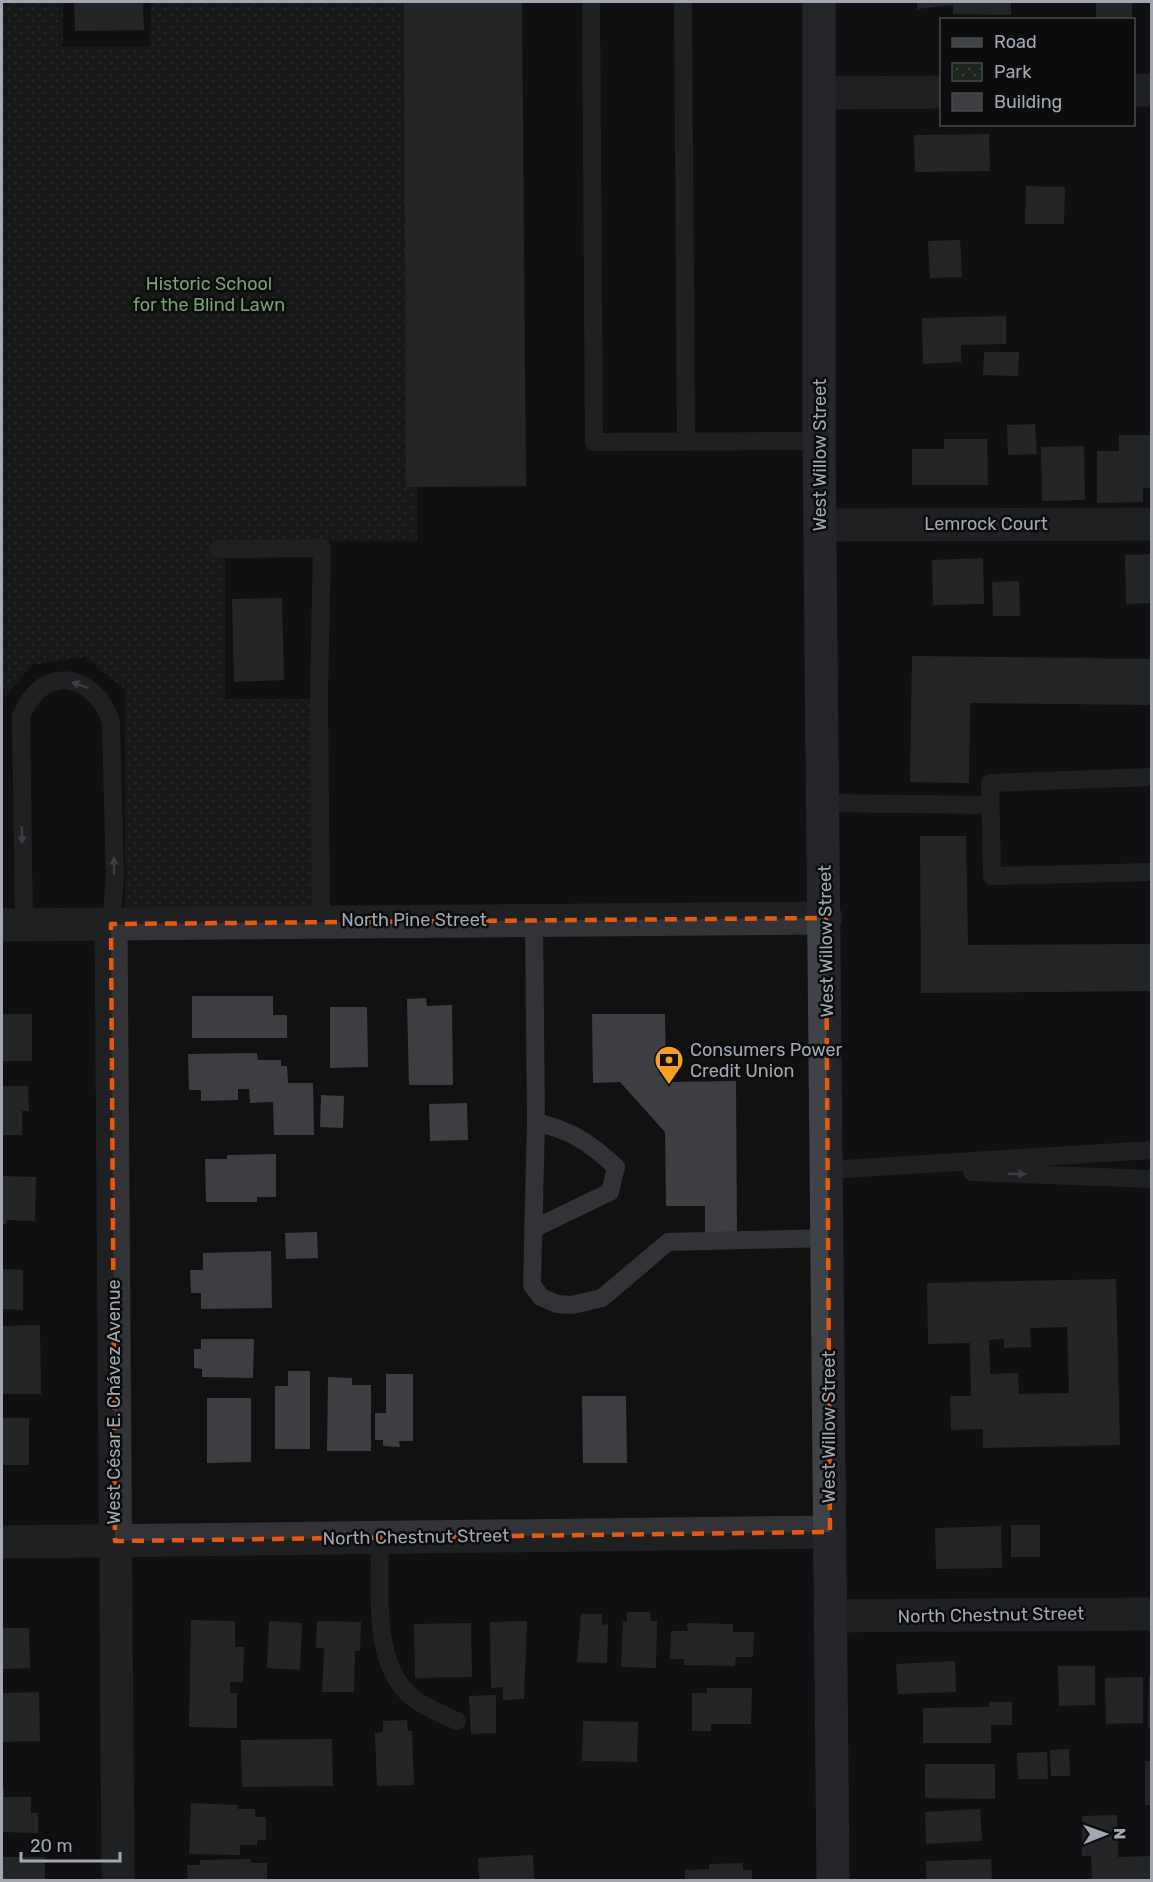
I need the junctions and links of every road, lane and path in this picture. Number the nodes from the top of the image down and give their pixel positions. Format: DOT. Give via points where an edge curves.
graph roads {
  1 [pos="591,2"];
  2 [pos="683,2"];
  3 [pos="819,2"];
  4 [pos="1135,90"];
  5 [pos="1152,90"];
  6 [pos="940,92"];
  7 [pos="821,93"];
  8 [pos="819,441"];
  9 [pos="686,442"];
  10 [pos="1152,524"];
  11 [pos="820,525"];
  12 [pos="218,549"];
  13 [pos="1152,777"];
  14 [pos="824,803"];
  15 [pos="990,805"];
  16 [pos="1152,872"];
  17 [pos="826,918"];
  18 [pos="534,919"];
  19 [pos="321,921"];
  20 [pos="111,924"];
  21 [pos="13,925"];
  22 [pos="536,1122"];
  23 [pos="1152,1150"];
  24 [pos="875,1168"];
  25 [pos="827,1170"];
  26 [pos="1152,1179"];
  27 [pos="533,1229"];
  28 [pos="828,1238"];
  29 [pos="830,1532"];
  30 [pos="380,1537"];
  31 [pos="115,1541"];
  32 [pos="2,1542"];
  33 [pos="1152,1614"];
  34 [pos="830,1616"];
  35 [pos="457,1721"];
  36 [pos="118,1881"];
  37 [pos="833,1881"];
  1 -- 9 [label="lane" via="594,442"];
  2 -- 9 [label="lane"];
  3 -- 7 [label="street, West Willow Street"];
  4 -- 5 [label="street"];
  6 -- 7 [label="street"];
  7 -- 8 [label="street, West Willow Street"];
  8 -- 9 [label="lane"];
  8 -- 11 [label="street, West Willow Street"];
  10 -- 11 [label="street, Lemrock Court"];
  11 -- 14 [label="street, West Willow Street"];
  12 -- 19 [label="lane" via="322,548"];
  13 -- 15 [label="lane" via="990,783"];
  14 -- 15 [label="lane"];
  14 -- 17 [label="street, West Willow Street"];
  15 -- 16 [label="lane" via="992,876"];
  17 -- 18 [label="street, North Pine Street"];
  17 -- 25 [label="street, West Willow Street"];
  18 -- 19 [label="street, North Pine Street"];
  18 -- 22 [label="lane"];
  19 -- 20 [label="street, North Pine Street"];
  20 -- 21 [label="street, North Pine Street"];
  20 -- 21 [label="lane, one-way" via="115,877 111,723 108,708 98,695 86,685 70,682 51,683 39,690 21,716"];
  20 -- 31 [label="street, West César E. Chávez Avenue"];
  22 -- 27 [label="lane"];
  22 -- 27 [label="lane" via="564,1129 590,1143 616,1167 610,1192"];
  23 -- 24 [label="lane"];
  24 -- 25 [label="lane"];
  24 -- 26 [label="lane, one-way"];
  25 -- 28 [label="street, West Willow Street"];
  27 -- 28 [label="lane" via="532,1285 541,1297 556,1304 572,1305 602,1298 668,1242"];
  28 -- 29 [label="street, West Willow Street"];
  29 -- 30 [label="street, North Chestnut Street"];
  29 -- 34 [label="street, West Willow Street"];
  30 -- 31 [label="street, North Chestnut Street"];
  30 -- 35 [label="lane" via="382,1644 388,1663 413,1698"];
  31 -- 32 [label="street, North Chestnut Street"];
  31 -- 36 [label="street, West César E. Chávez Avenue"];
  33 -- 34 [label="street, North Chestnut Street"];
  34 -- 37 [label="street, West Willow Street"];
}
